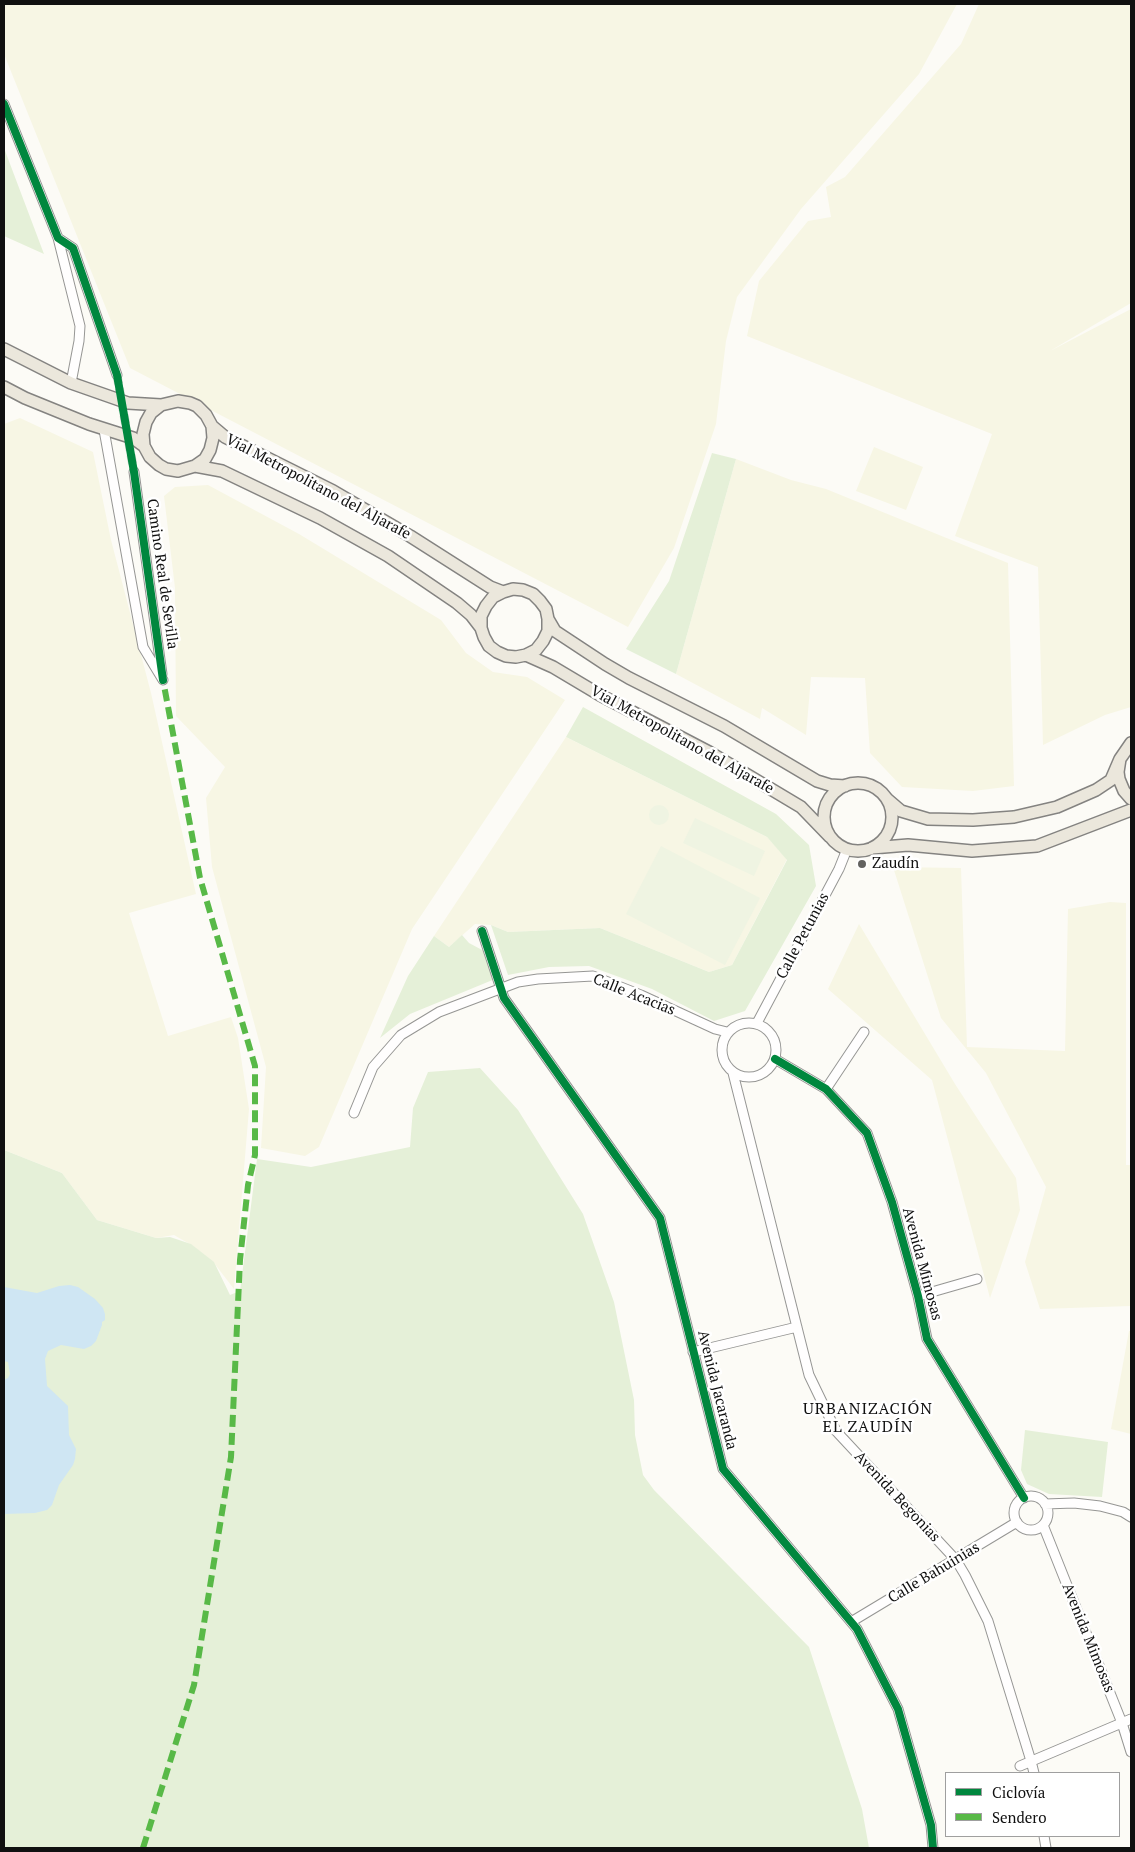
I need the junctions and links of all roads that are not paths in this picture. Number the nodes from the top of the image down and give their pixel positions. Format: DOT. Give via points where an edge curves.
graph roads {
  1 [pos="4,104"];
  2 [pos="58,238"];
  3 [pos="4,349"];
  4 [pos="117,375"];
  5 [pos="71,382"];
  6 [pos="4,387"];
  7 [pos="161,405"];
  8 [pos="212,426"];
  9 [pos="104,430"];
  10 [pos="144,446"];
  11 [pos="195,466"];
  12 [pos="134,472"];
  13 [pos="503,592"];
  14 [pos="548,619"];
  15 [pos="481,628"];
  16 [pos="526,656"];
  17 [pos="1131,743"];
  18 [pos="1120,759"];
  19 [pos="845,786"];
  20 [pos="887,799"];
  21 [pos="1131,799"];
  22 [pos="1131,810"];
  23 [pos="830,837"];
  24 [pos="872,848"];
  25 [pos="847,849"];
  26 [pos="482,931"];
  27 [pos="501,988"];
  28 [pos="757,1024"];
  29 [pos="727,1032"];
  30 [pos="864,1032"];
  31 [pos="775,1059"];
  32 [pos="733,1073"];
  33 [pos="826,1089"];
  34 [pos="354,1113"];
  35 [pos="977,1279"];
  36 [pos="918,1296"];
  37 [pos="797,1327"];
  38 [pos="693,1352"];
  39 [pos="1024,1498"];
  40 [pos="1045,1504"];
  41 [pos="1131,1517"];
  42 [pos="1017,1522"];
  43 [pos="1043,1525"];
  44 [pos="956,1560"];
  45 [pos="851,1622"];
  46 [pos="1127,1721"];
  47 [pos="1131,1752"];
  48 [pos="1031,1761"];
  49 [pos="1020,1766"];
  50 [pos="1034,1772"];
  51 [pos="933,1848"];
  1 -- 2 [label="street"];
  2 -- 4 [label="street" via="73,248"];
  2 -- 5 [label="street" via="80,326"];
  3 -- 5 [label="main road, Vial Metropolitano del Aljarafe"];
  5 -- 7 [label="main road, Vial Metropolitano del Aljarafe" via="128,403"];
  6 -- 9 [label="main road, Vial Metropolitano del Aljarafe"];
  7 -- 8 [label="main road, Vial Metropolitano del Aljarafe" via="178,401 190,403 206,415"];
  7 -- 10 [label="main road" via="146,422"];
  8 -- 11 [label="main road, Vial Metropolitano del Aljarafe" via="210,450 205,459"];
  8 -- 13 [label="main road, Vial Metropolitano del Aljarafe" via="225,438 333,491"];
  9 -- 10 [label="main road, Vial Metropolitano del Aljarafe" via="134,438"];
  9 -- 12 [label="street, Camino Real de Sevilla" via="143,647 163,680"];
  10 -- 11 [label="main road, Vial Metropolitano del Aljarafe" via="150,457 166,469 178,471"];
  11 -- 15 [label="main road, Vial Metropolitano del Aljarafe" via="222,471 320,518 388,556 457,603"];
  13 -- 14 [label="main road, Vial Metropolitano del Aljarafe" via="523,590 532,594 546,610"];
  13 -- 15 [label="main road" via="486,606"];
  14 -- 16 [label="main road" via="544,641"];
  14 -- 19 [label="main road, Vial Metropolitano del Aljarafe" via="555,631 570,642 629,678 724,726 817,780"];
  15 -- 16 [label="main road, Vial Metropolitano del Aljarafe" via="489,646 497,652 516,658"];
  16 -- 23 [label="main road, Vial Metropolitano del Aljarafe" via="553,667 709,752 793,802 814,818"];
  17 -- 18 [label="main road, Vial Metropolitano del Aljarafe"];
  18 -- 20 [label="main road, Vial Metropolitano del Aljarafe" via="1111,780 1096,790 1057,807 1014,817 928,819 901,811"];
  18 -- 21 [label="main road" via="1119,779"];
  19 -- 20 [label="main road, Vial Metropolitano del Aljarafe" via="863,783 874,787"];
  19 -- 23 [label="main road" via="831,796 824,812 824,823"];
  20 -- 24 [label="main road" via="891,810 890,827"];
  22 -- 24 [label="main road" via="1037,846 972,851 908,845"];
  23 -- 25 [label="main road, Vial Metropolitano del Aljarafe"];
  24 -- 25 [label="main road"];
  25 -- 28 [label="street, Calle Petunias"];
  26 -- 27 [label="street, Avenida Jacaranda"];
  27 -- 29 [label="street, Calle Acacias" via="538,978 593,976"];
  27 -- 34 [label="street, Calle Acacias" via="439,1012 402,1035 373,1067"];
  27 -- 38 [label="street, Avenida Jacaranda" via="504,998 660,1218"];
  28 -- 29 [label="street" via="747,1022"];
  28 -- 31 [label="street" via="770,1032 776,1049"];
  29 -- 32 [label="street" via="721,1050 723,1060"];
  30 -- 33 [label="street"];
  31 -- 32 [label="street" via="768,1070 751,1078"];
  31 -- 33 [label="street, Avenida Mimosas"];
  32 -- 37 [label="street, Avenida Begonias"];
  33 -- 36 [label="street, Avenida Mimosas" via="867,1133 892,1202"];
  35 -- 36 [label="street"];
  36 -- 39 [label="street, Avenida Mimosas" via="927,1339"];
  37 -- 38 [label="street"];
  37 -- 44 [label="street, Avenida Begonias" via="809,1376 836,1431"];
  38 -- 45 [label="street, Avenida Jacaranda" via="723,1469"];
  39 -- 40 [label="street" via="1036,1497"];
  39 -- 42 [label="street" via="1015,1508"];
  40 -- 41 [label="street" via="1074,1502 1123,1512"];
  40 -- 43 [label="street" via="1047,1514"];
  42 -- 43 [label="street" via="1030,1530"];
  42 -- 44 [label="street, Calle Bahuinias"];
  43 -- 46 [label="street, Avenida Mimosas"];
  44 -- 45 [label="street, Calle Bahuinias"];
  44 -- 48 [label="street, Avenida Begonias" via="988,1621"];
  45 -- 51 [label="street, Avenida Jacaranda" via="898,1709 931,1825"];
  46 -- 47 [label="street, Avenida Mimosas"];
  46 -- 48 [label="street"];
  48 -- 49 [label="street"];
  48 -- 50 [label="street, Avenida Begonias"];
}
